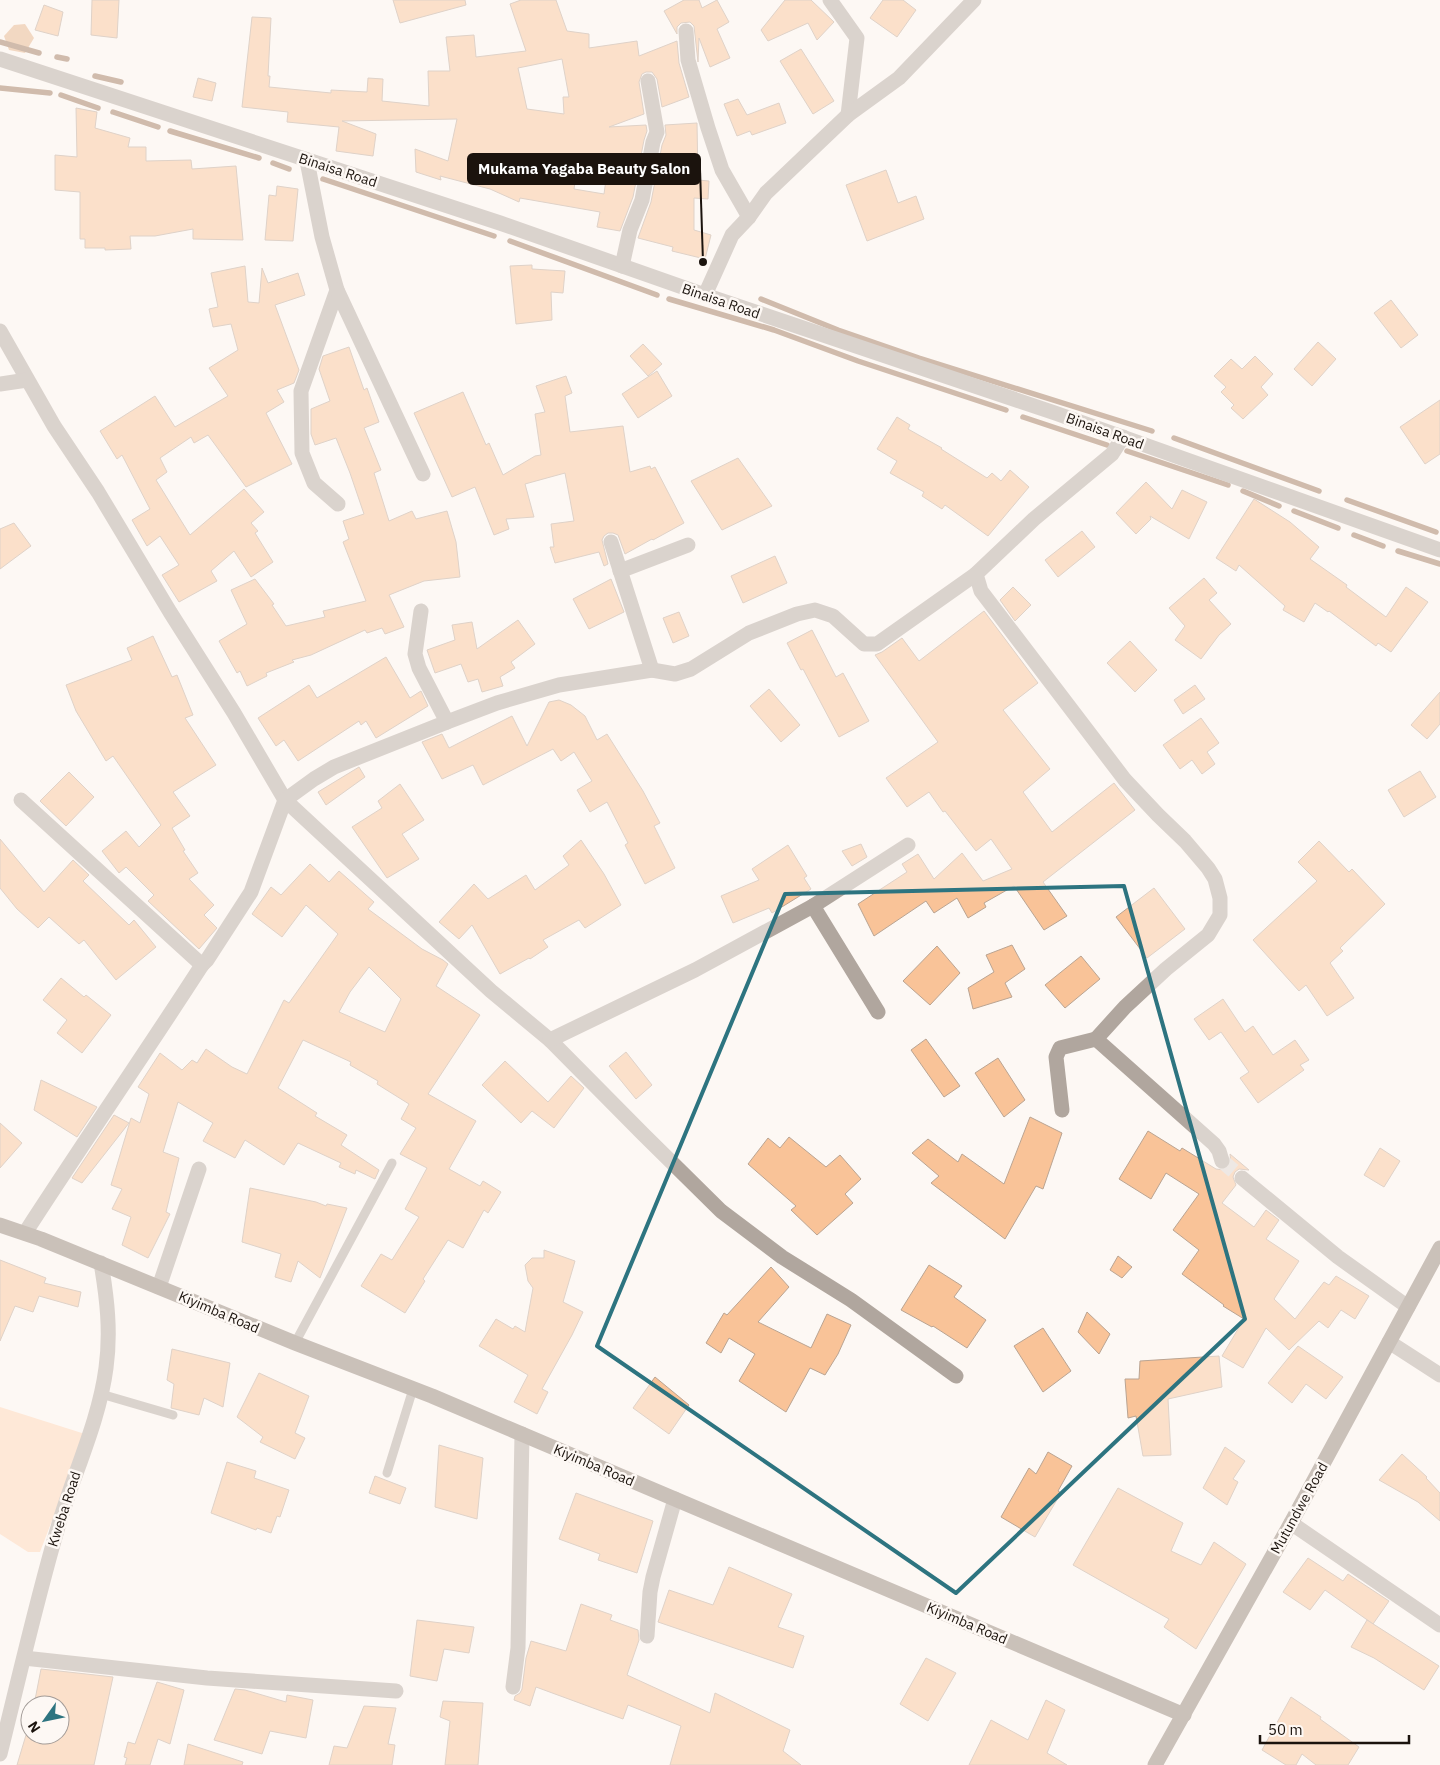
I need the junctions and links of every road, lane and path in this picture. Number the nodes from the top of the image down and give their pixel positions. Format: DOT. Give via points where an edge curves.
graph roads {
  1 [pos="830,0"];
  2 [pos="974,0"];
  3 [pos="686,31"];
  4 [pos="0,59"];
  5 [pos="648,81"];
  6 [pos="848,115"];
  7 [pos="307,161"];
  8 [pos="749,217"];
  9 [pos="622,266"];
  10 [pos="337,290"];
  11 [pos="705,295"];
  12 [pos="0,331"];
  13 [pos="27,380"];
  14 [pos="0,384"];
  15 [pos="1124,437"];
  16 [pos="423,474"];
  17 [pos="338,504"];
  18 [pos="611,542"];
  19 [pos="688,545"];
  20 [pos="1440,550"];
  21 [pos="620,572"];
  22 [pos="976,574"];
  23 [pos="421,611"];
  24 [pos="652,670"];
  25 [pos="447,722"];
  26 [pos="21,800"];
  27 [pos="285,800"];
  28 [pos="908,845"];
  29 [pos="813,906"];
  30 [pos="202,965"];
  31 [pos="878,1012"];
  32 [pos="1096,1039"];
  33 [pos="550,1040"];
  34 [pos="1062,1110"];
  35 [pos="1222,1161"];
  36 [pos="392,1163"];
  37 [pos="199,1169"];
  38 [pos="1242,1178"];
  39 [pos="0,1225"];
  40 [pos="24,1233"];
  41 [pos="1440,1248"];
  42 [pos="101,1263"];
  43 [pos="159,1287"];
  44 [pos="1408,1307"];
  45 [pos="1390,1342"];
  46 [pos="295,1343"];
  47 [pos="1440,1375"];
  48 [pos="956,1376"];
  49 [pos="412,1389"];
  50 [pos="101,1394"];
  51 [pos="172,1415"];
  52 [pos="522,1434"];
  53 [pos="387,1473"];
  54 [pos="675,1499"];
  55 [pos="1291,1523"];
  56 [pos="1440,1626"];
  57 [pos="647,1636"];
  58 [pos="24,1658"];
  59 [pos="513,1688"];
  60 [pos="396,1691"];
  61 [pos="1184,1715"];
  62 [pos="0,1754"];
  63 [pos="1155,1765"];
  1 -- 6 [label="street" via="857,38"];
  2 -- 6 [label="street" via="899,78"];
  3 -- 8 [label="street" via="688,60 722,170"];
  4 -- 7 [label="street, Binaisa Road"];
  5 -- 9 [label="street" via="657,132 642,200 630,230"];
  6 -- 8 [label="street" via="766,193"];
  7 -- 9 [label="street, Binaisa Road"];
  7 -- 10 [label="street" via="322,237"];
  8 -- 11 [label="street" via="732,236"];
  9 -- 11 [label="street, Binaisa Road"];
  10 -- 16 [label="street"];
  10 -- 17 [label="street" via="301,391 302,453 314,483"];
  11 -- 15 [label="street, Binaisa Road"];
  12 -- 13 [label="street"];
  13 -- 14 [label="street"];
  13 -- 27 [label="street"];
  15 -- 20 [label="street, Binaisa Road"];
  15 -- 22 [label="street" via="1112,454 1034,519"];
  18 -- 21 [label="street"];
  19 -- 21 [label="street"];
  21 -- 24 [label="street"];
  22 -- 24 [label="street" via="877,644 864,644 833,616 816,610 749,633 691,669 675,674"];
  22 -- 32 [label="street" via="981,591 1126,780 1185,841 1215,879 1220,898 1220,915 1208,935 1159,975"];
  23 -- 25 [label="street" via="415,654"];
  24 -- 25 [label="street" via="559,685"];
  25 -- 27 [label="street" via="334,767"];
  26 -- 30 [label="street"];
  27 -- 30 [label="street" via="251,892"];
  27 -- 33 [label="street" via="491,991"];
  28 -- 29 [label="street"];
  29 -- 31 [label="street"];
  29 -- 33 [label="street" via="696,970"];
  30 -- 40 [label="street"];
  32 -- 34 [label="street" via="1060,1048 1057,1052"];
  32 -- 35 [label="street" via="1214,1144"];
  33 -- 48 [label="street" via="721,1211 782,1257 851,1300"];
  36 -- 46 [label="lane"];
  37 -- 43 [label="street"];
  38 -- 44 [label="street" via="1338,1257"];
  39 -- 40 [label="street, Kiyimba Road"];
  40 -- 42 [label="street, Kiyimba Road"];
  41 -- 44 [label="street, Mutundwe Road"];
  42 -- 43 [label="street, Kiyimba Road"];
  42 -- 50 [label="street, Kweba Road" via="109,1327"];
  43 -- 46 [label="street, Kiyimba Road"];
  44 -- 45 [label="street, Mutundwe Road"];
  45 -- 47 [label="street"];
  45 -- 55 [label="street, Mutundwe Road"];
  46 -- 49 [label="street, Kiyimba Road"];
  49 -- 52 [label="street, Kiyimba Road"];
  49 -- 53 [label="lane"];
  50 -- 51 [label="lane"];
  50 -- 58 [label="street, Kweba Road" via="58,1525"];
  52 -- 54 [label="street, Kiyimba Road"];
  52 -- 59 [label="street" via="518,1648"];
  54 -- 57 [label="street" via="653,1576"];
  54 -- 61 [label="street, Kiyimba Road"];
  55 -- 56 [label="street"];
  55 -- 61 [label="street, Mutundwe Road"];
  58 -- 60 [label="street" via="207,1678"];
  58 -- 62 [label="street, Kweba Road"];
  61 -- 63 [label="street, Mutundwe Road"];
}
